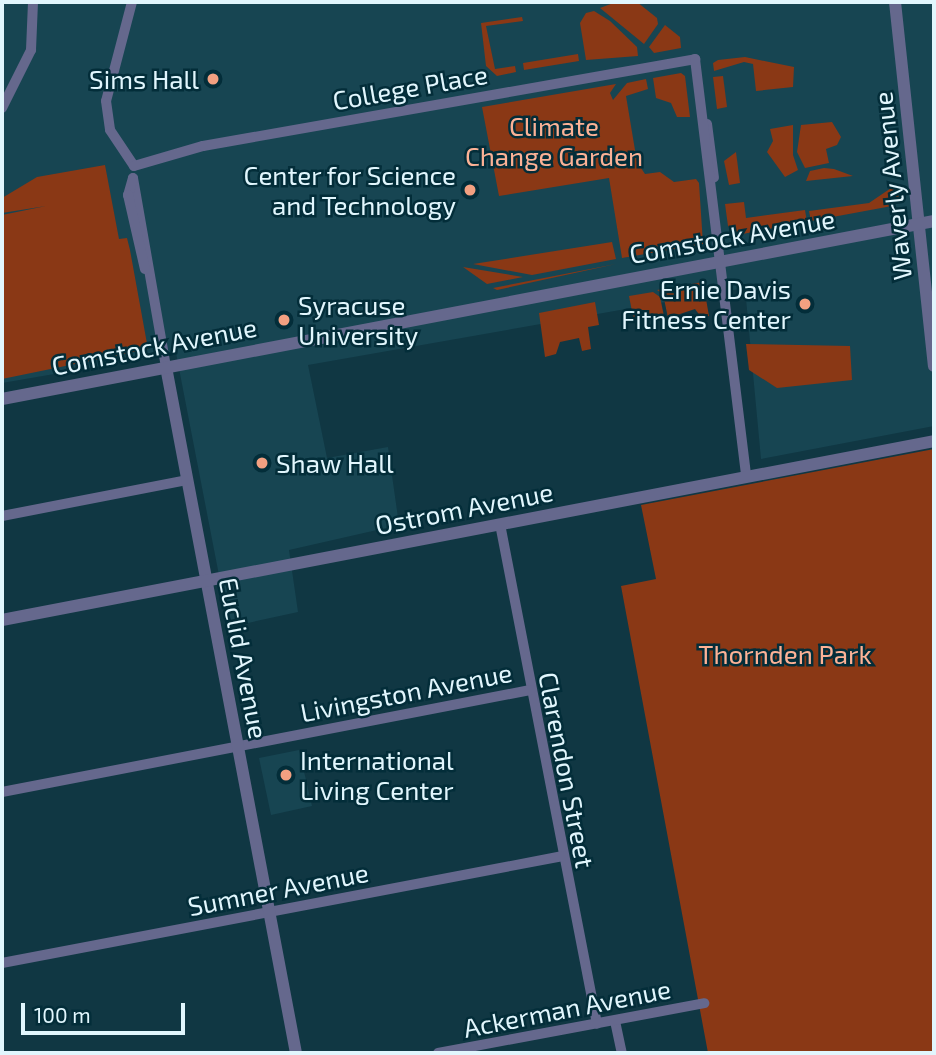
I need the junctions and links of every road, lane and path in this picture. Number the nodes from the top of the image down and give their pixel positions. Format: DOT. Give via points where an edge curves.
graph roads {
  1 [pos="33,2"];
  2 [pos="132,2"];
  3 [pos="895,2"];
  4 [pos="2,107"];
  5 [pos="134,166"];
  6 [pos="934,221"];
  7 [pos="918,225"];
  8 [pos="719,261"];
  9 [pos="934,366"];
  10 [pos="166,368"];
  11 [pos="2,399"];
  12 [pos="934,441"];
  13 [pos="746,477"];
  14 [pos="187,480"];
  15 [pos="2,516"];
  16 [pos="499,524"];
  17 [pos="205,581"];
  18 [pos="2,620"];
  19 [pos="530,690"];
  20 [pos="238,747"];
  21 [pos="2,792"];
  22 [pos="563,856"];
  23 [pos="268,913"];
  24 [pos="2,962"];
  25 [pos="704,1003"];
  26 [pos="615,1021"];
  27 [pos="597,1024"];
  28 [pos="296,1053"];
  29 [pos="438,1053"];
  30 [pos="621,1053"];
  1 -- 4 [label="street" via="31,50"];
  2 -- 5 [label="street" via="106,101 110,131"];
  3 -- 7 [label="street, Waverly Avenue"];
  5 -- 8 [label="street, College Place" via="203,146 695,59"];
  5 -- 10 [label="street, Euclid Avenue" via="146,272"];
  6 -- 7 [label="street, Comstock Avenue"];
  7 -- 8 [label="street, Comstock Avenue"];
  7 -- 9 [label="street, Waverly Avenue"];
  8 -- 10 [label="street, Comstock Avenue"];
  8 -- 13 [label="street"];
  10 -- 11 [label="street, Comstock Avenue"];
  10 -- 14 [label="street, Euclid Avenue"];
  12 -- 13 [label="street, Ostrom Avenue"];
  13 -- 16 [label="street, Ostrom Avenue"];
  14 -- 15 [label="street"];
  14 -- 17 [label="street, Euclid Avenue"];
  16 -- 17 [label="street, Ostrom Avenue"];
  16 -- 19 [label="street, Clarendon Street"];
  17 -- 18 [label="street, Ostrom Avenue"];
  17 -- 20 [label="street, Euclid Avenue"];
  19 -- 20 [label="street, Livingston Avenue"];
  19 -- 22 [label="street, Clarendon Street"];
  20 -- 21 [label="street, Livingston Avenue"];
  20 -- 23 [label="street, Euclid Avenue"];
  22 -- 23 [label="street, Sumner Avenue"];
  22 -- 27 [label="street, Clarendon Street"];
  23 -- 24 [label="street, Sumner Avenue"];
  23 -- 28 [label="street, Euclid Avenue"];
  25 -- 26 [label="street, Ackerman Avenue"];
  26 -- 27 [label="street, Ackerman Avenue"];
  26 -- 30 [label="street"];
  27 -- 29 [label="street, Ackerman Avenue"];
}
